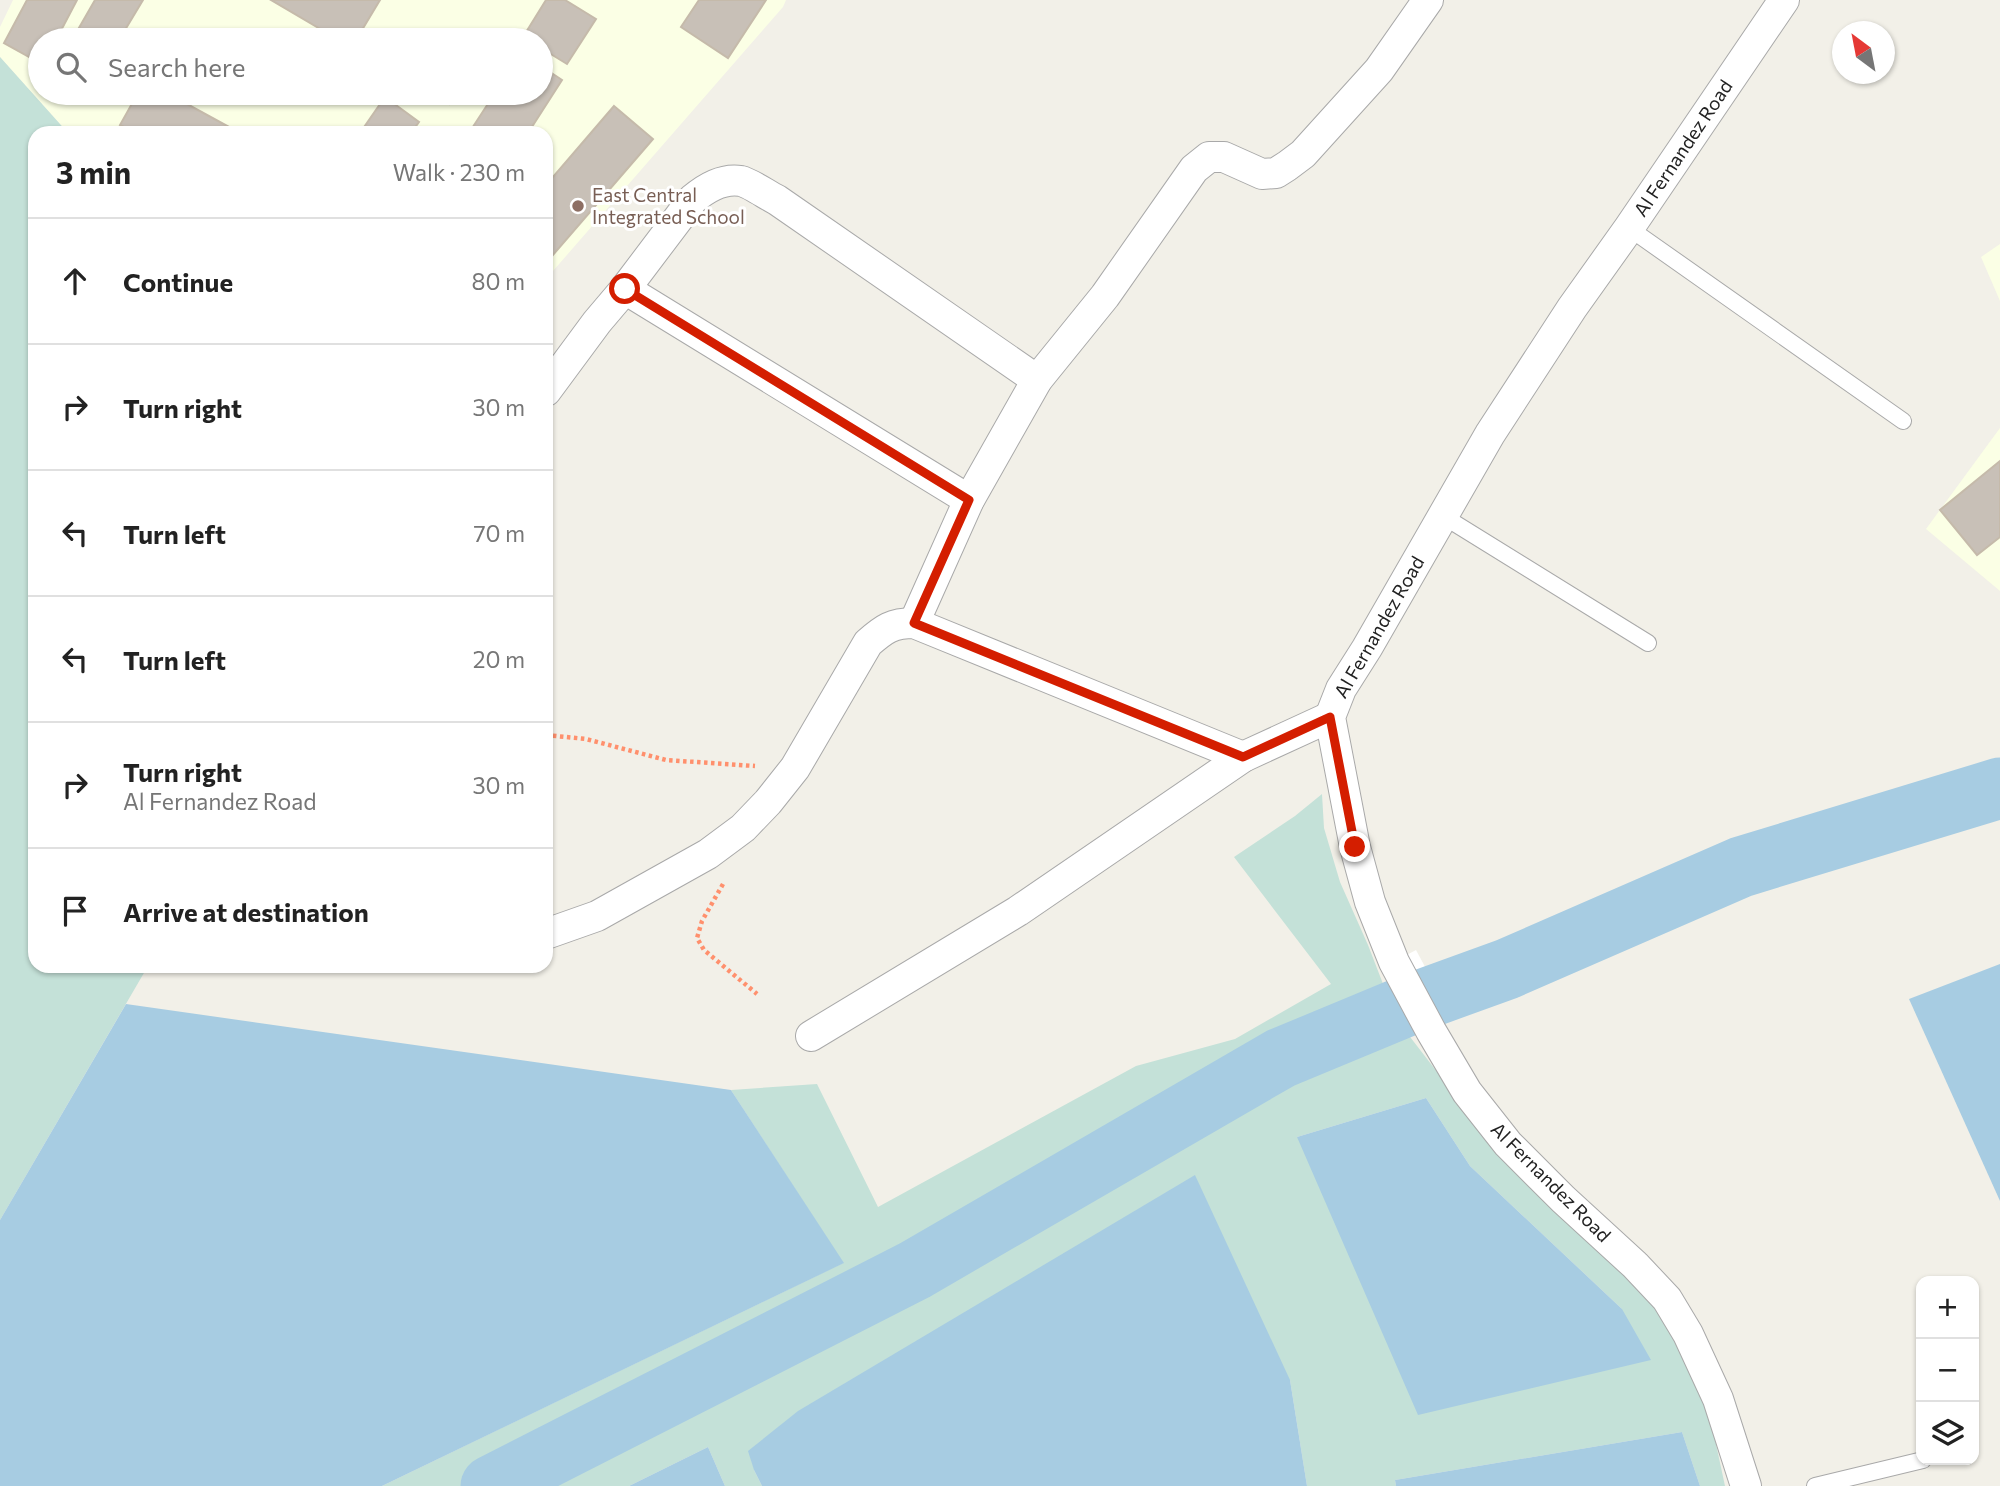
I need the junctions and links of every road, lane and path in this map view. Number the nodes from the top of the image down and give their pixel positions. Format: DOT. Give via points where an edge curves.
graph roads {
  1 [pos="1427,0"];
  2 [pos="1784,0"];
  3 [pos="1629,228"];
  4 [pos="625,289"];
  5 [pos="1037,380"];
  6 [pos="553,382"];
  7 [pos="1903,421"];
  8 [pos="969,500"];
  9 [pos="1443,516"];
  10 [pos="914,623"];
  11 [pos="1648,643"];
  12 [pos="1330,717"];
  13 [pos="553,736"];
  14 [pos="1243,757"];
  15 [pos="795,768"];
  16 [pos="708,854"];
  17 [pos="553,932"];
  18 [pos="757,994"];
  19 [pos="811,1036"];
  20 [pos="1916,1462"];
  21 [pos="1746,1486"];
  22 [pos="1815,1486"];
  1 -- 5 [label="street" via="1379,70 1287,166 1262,174 1224,157 1209,157 1194,169 1105,296"];
  2 -- 3 [label="street, Al Fernandez Road"];
  3 -- 7 [label="lane"];
  3 -- 9 [label="street, Al Fernandez Road" via="1490,434"];
  4 -- 5 [label="street" via="693,199 707,187 741,181"];
  4 -- 6 [label="street"];
  4 -- 8 [label="street"];
  5 -- 8 [label="street"];
  8 -- 10 [label="street"];
  9 -- 11 [label="lane"];
  9 -- 12 [label="street, Al Fernandez Road" via="1341,689"];
  10 -- 14 [label="street"];
  10 -- 15 [label="street" via="883,630 868,643"];
  12 -- 14 [label="street"];
  12 -- 21 [label="street, Al Fernandez Road" via="1370,902 1394,962 1431,1031 1467,1092 1508,1144 1667,1299 1718,1399"];
  13 -- 15 [label="path" via="586,739 666,760"];
  14 -- 19 [label="street" via="1018,911"];
  15 -- 16 [label="street" via="743,828"];
  16 -- 17 [label="street" via="597,916"];
  16 -- 18 [label="path" via="725,880 697,938 704,950"];
  20 -- 22 [label="lane"];
}
